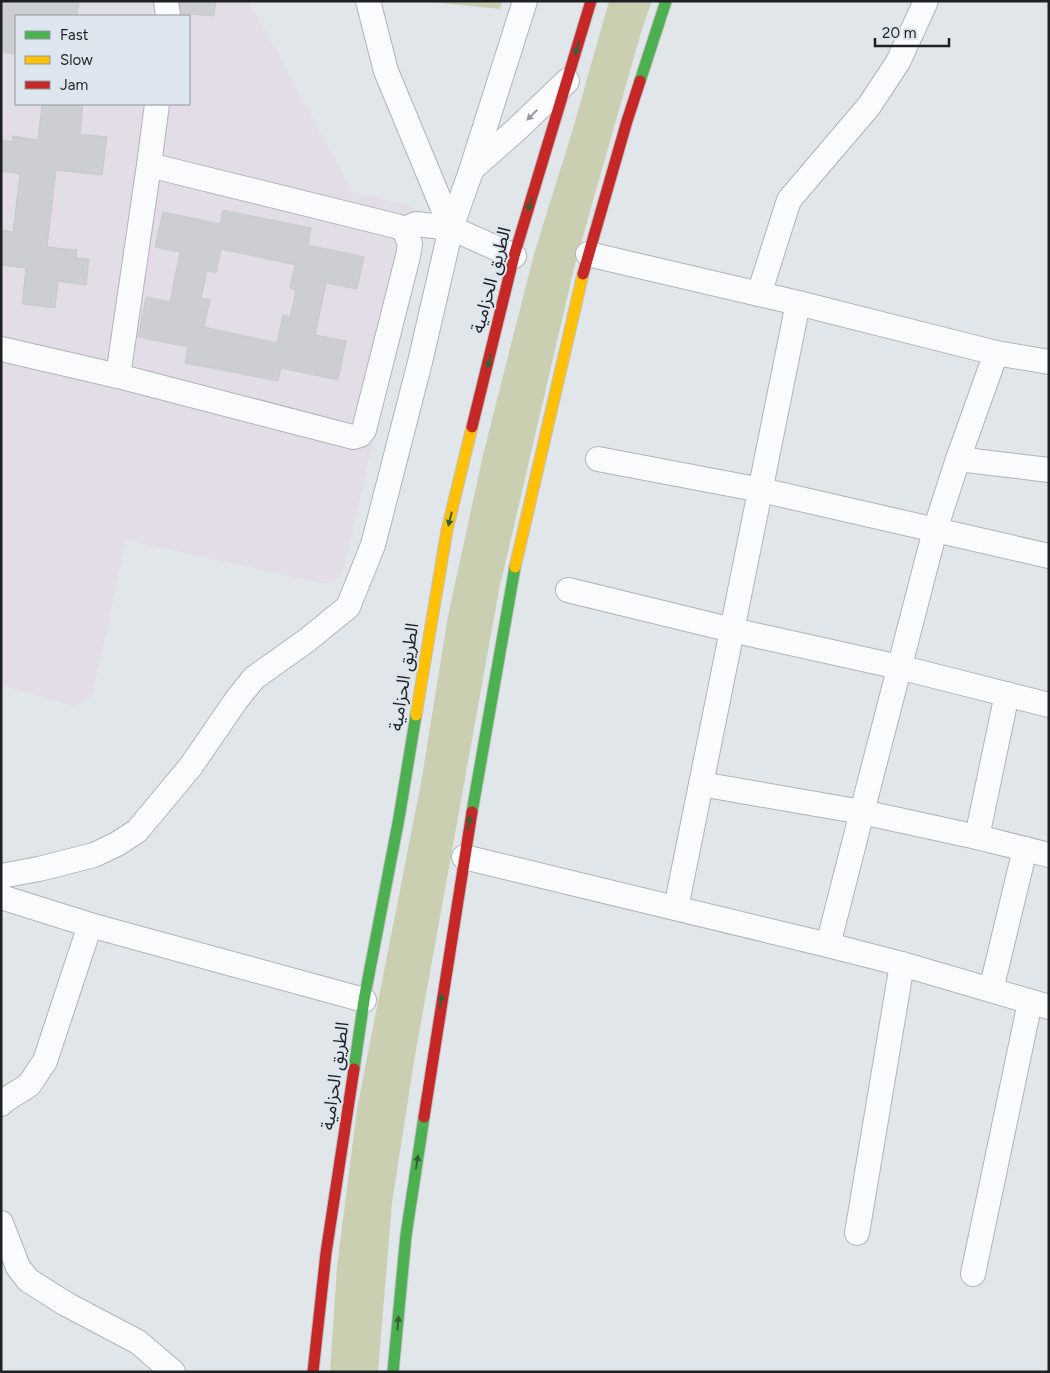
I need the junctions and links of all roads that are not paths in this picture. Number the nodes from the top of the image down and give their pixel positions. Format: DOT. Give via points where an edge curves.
graph roads {
  1 [pos="166,1"];
  2 [pos="368,1"];
  3 [pos="525,1"];
  4 [pos="591,1"];
  5 [pos="666,1"];
  6 [pos="926,1"];
  7 [pos="168,15"];
  8 [pos="567,81"];
  9 [pos="157,105"];
  10 [pos="149,165"];
  11 [pos="472,168"];
  12 [pos="451,228"];
  13 [pos="404,229"];
  14 [pos="588,254"];
  15 [pos="514,256"];
  16 [pos="760,294"];
  17 [pos="798,303"];
  18 [pos="1,349"];
  19 [pos="996,353"];
  20 [pos="1049,362"];
  21 [pos="118,376"];
  22 [pos="598,459"];
  23 [pos="958,459"];
  24 [pos="1049,470"];
  25 [pos="760,490"];
  26 [pos="935,530"];
  27 [pos="1049,556"];
  28 [pos="568,590"];
  29 [pos="732,630"];
  30 [pos="899,668"];
  31 [pos="1007,694"];
  32 [pos="1049,705"];
  33 [pos="701,784"];
  34 [pos="862,812"];
  35 [pos="977,836"];
  36 [pos="1025,849"];
  37 [pos="1049,855"];
  38 [pos="464,857"];
  39 [pos="1,876"];
  40 [pos="1,897"];
  41 [pos="676,908"];
  42 [pos="90,925"];
  43 [pos="828,945"];
  44 [pos="902,964"];
  45 [pos="992,990"];
  46 [pos="364,1000"];
  47 [pos="1039,1004"];
  48 [pos="1,1104"];
  49 [pos="1,1222"];
  50 [pos="857,1233"];
  51 [pos="973,1274"];
  52 [pos="173,1372"];
  53 [pos="313,1372"];
  54 [pos="394,1372"];
  1 -- 7 [label="street"];
  2 -- 12 [label="street" via="386,72"];
  3 -- 11 [label="street"];
  4 -- 8 [label="highway, الطريق الحزامية, one-way"];
  5 -- 14 [label="highway"];
  6 -- 16 [label="street" via="898,62 869,106 789,200"];
  8 -- 11 [label="street, one-way"];
  8 -- 15 [label="highway, الطريق الحزامية, one-way"];
  9 -- 10 [label="street"];
  10 -- 13 [label="street"];
  10 -- 21 [label="street"];
  11 -- 12 [label="street"];
  12 -- 13 [label="street" via="416,224"];
  12 -- 15 [label="street"];
  12 -- 39 [label="street" via="373,545 348,606 254,678 236,698 191,766 138,831 94,855"];
  13 -- 21 [label="street" via="410,244 408,256 364,430 360,435 353,437"];
  14 -- 16 [label="street"];
  38 -- 14 [label="highway, one-way" via="513,578"];
  15 -- 46 [label="highway, الطريق الحزامية, one-way" via="447,530 399,818"];
  16 -- 17 [label="street"];
  17 -- 19 [label="street"];
  17 -- 25 [label="street"];
  18 -- 21 [label="street"];
  19 -- 20 [label="street"];
  19 -- 23 [label="street"];
  22 -- 25 [label="street"];
  23 -- 24 [label="street"];
  23 -- 26 [label="street"];
  25 -- 26 [label="street"];
  25 -- 29 [label="street"];
  26 -- 27 [label="street"];
  26 -- 30 [label="street"];
  28 -- 29 [label="street"];
  29 -- 30 [label="street"];
  29 -- 33 [label="street"];
  30 -- 31 [label="street"];
  30 -- 34 [label="street"];
  31 -- 32 [label="street"];
  31 -- 35 [label="street"];
  33 -- 34 [label="street"];
  33 -- 41 [label="street"];
  34 -- 35 [label="street"];
  34 -- 43 [label="street"];
  35 -- 36 [label="street"];
  36 -- 37 [label="street"];
  36 -- 45 [label="street"];
  38 -- 41 [label="street"];
  54 -- 38 [label="highway, one-way" via="406,1235"];
  40 -- 42 [label="street"];
  41 -- 43 [label="street"];
  42 -- 46 [label="street"];
  42 -- 48 [label="street" via="45,1061 29,1085"];
  43 -- 44 [label="street"];
  44 -- 45 [label="street"];
  44 -- 50 [label="street"];
  45 -- 47 [label="street"];
  46 -- 53 [label="highway, الطريق الحزامية" via="326,1253"];
  47 -- 51 [label="street"];
  49 -- 52 [label="street" via="18,1267 28,1280 138,1342"];
}
